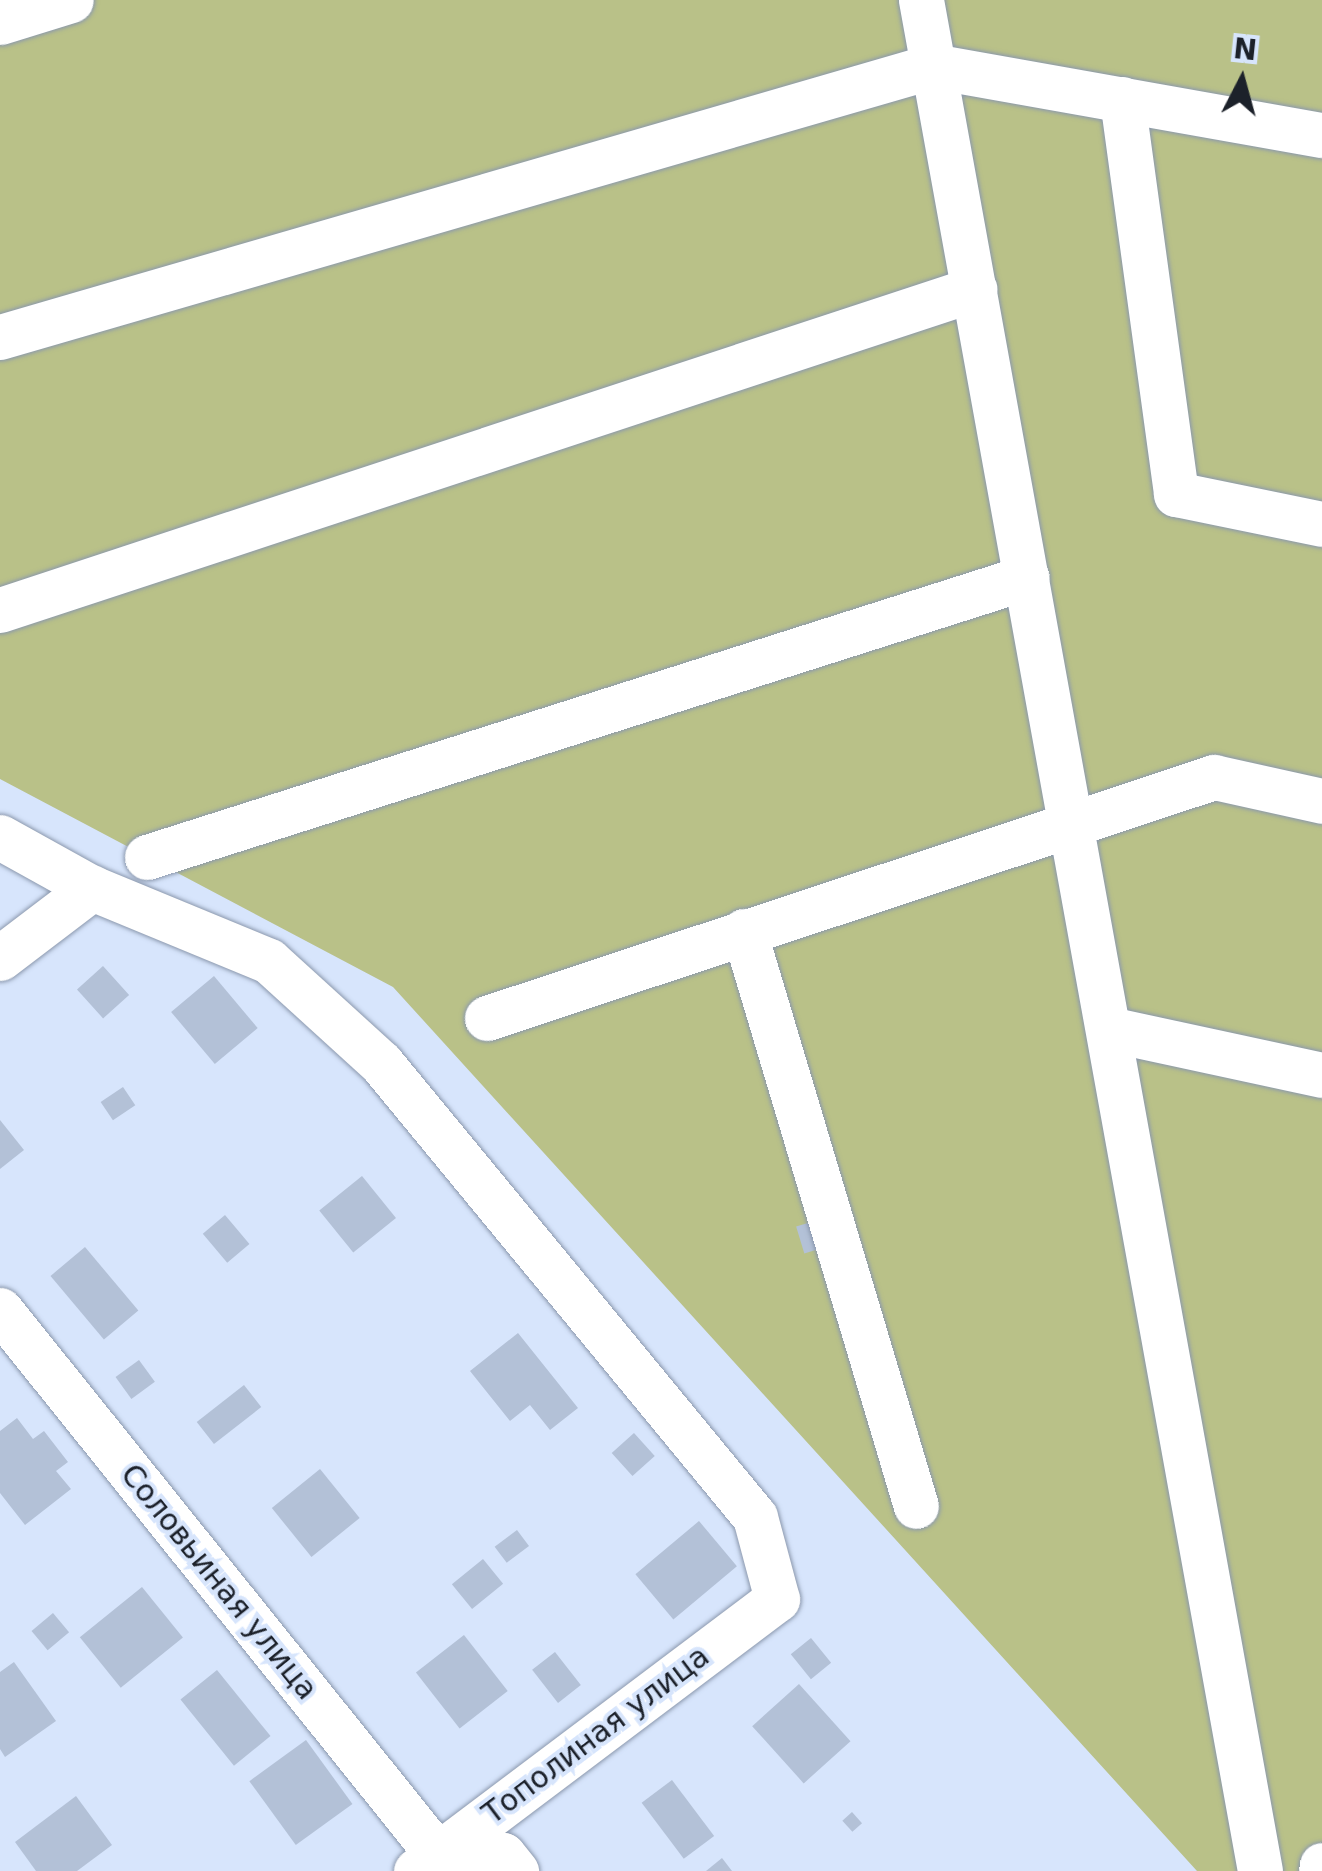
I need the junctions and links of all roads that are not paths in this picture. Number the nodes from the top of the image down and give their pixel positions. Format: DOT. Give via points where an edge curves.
graph roads {
  1 [pos="72,0"];
  2 [pos="921,0"];
  3 [pos="0,22"];
  4 [pos="933,66"];
  5 [pos="1122,99"];
  6 [pos="1322,135"];
  7 [pos="974,288"];
  8 [pos="0,337"];
  9 [pos="1322,524"];
  10 [pos="1027,577"];
  11 [pos="0,610"];
  12 [pos="1322,801"];
  13 [pos="1072,822"];
  14 [pos="0,838"];
  15 [pos="147,856"];
  16 [pos="92,888"];
  17 [pos="744,931"];
  18 [pos="0,958"];
  19 [pos="487,1018"];
  20 [pos="1109,1028"];
  21 [pos="1322,1075"];
  22 [pos="0,1310"];
  23 [pos="916,1506"];
  24 [pos="426,1863"];
  25 [pos="516,1871"];
  26 [pos="1260,1871"];
  1 -- 3 [label="street"];
  2 -- 4 [label="street"];
  4 -- 5 [label="street"];
  4 -- 7 [label="street"];
  4 -- 8 [label="street"];
  5 -- 6 [label="street"];
  5 -- 9 [label="street" via="1176,494"];
  7 -- 10 [label="street"];
  7 -- 11 [label="street"];
  10 -- 13 [label="street"];
  10 -- 15 [label="street"];
  12 -- 13 [label="street" via="1214,777"];
  13 -- 17 [label="street"];
  13 -- 20 [label="street"];
  14 -- 16 [label="street"];
  16 -- 18 [label="street"];
  16 -- 24 [label="street, Тополиная улица" via="269,961 380,1063 755,1517 777,1599"];
  17 -- 19 [label="street"];
  17 -- 23 [label="street"];
  20 -- 21 [label="street"];
  20 -- 26 [label="street"];
  22 -- 24 [label="street, Соловьиная улица"];
  24 -- 25 [label="street" via="503,1855"];
}
